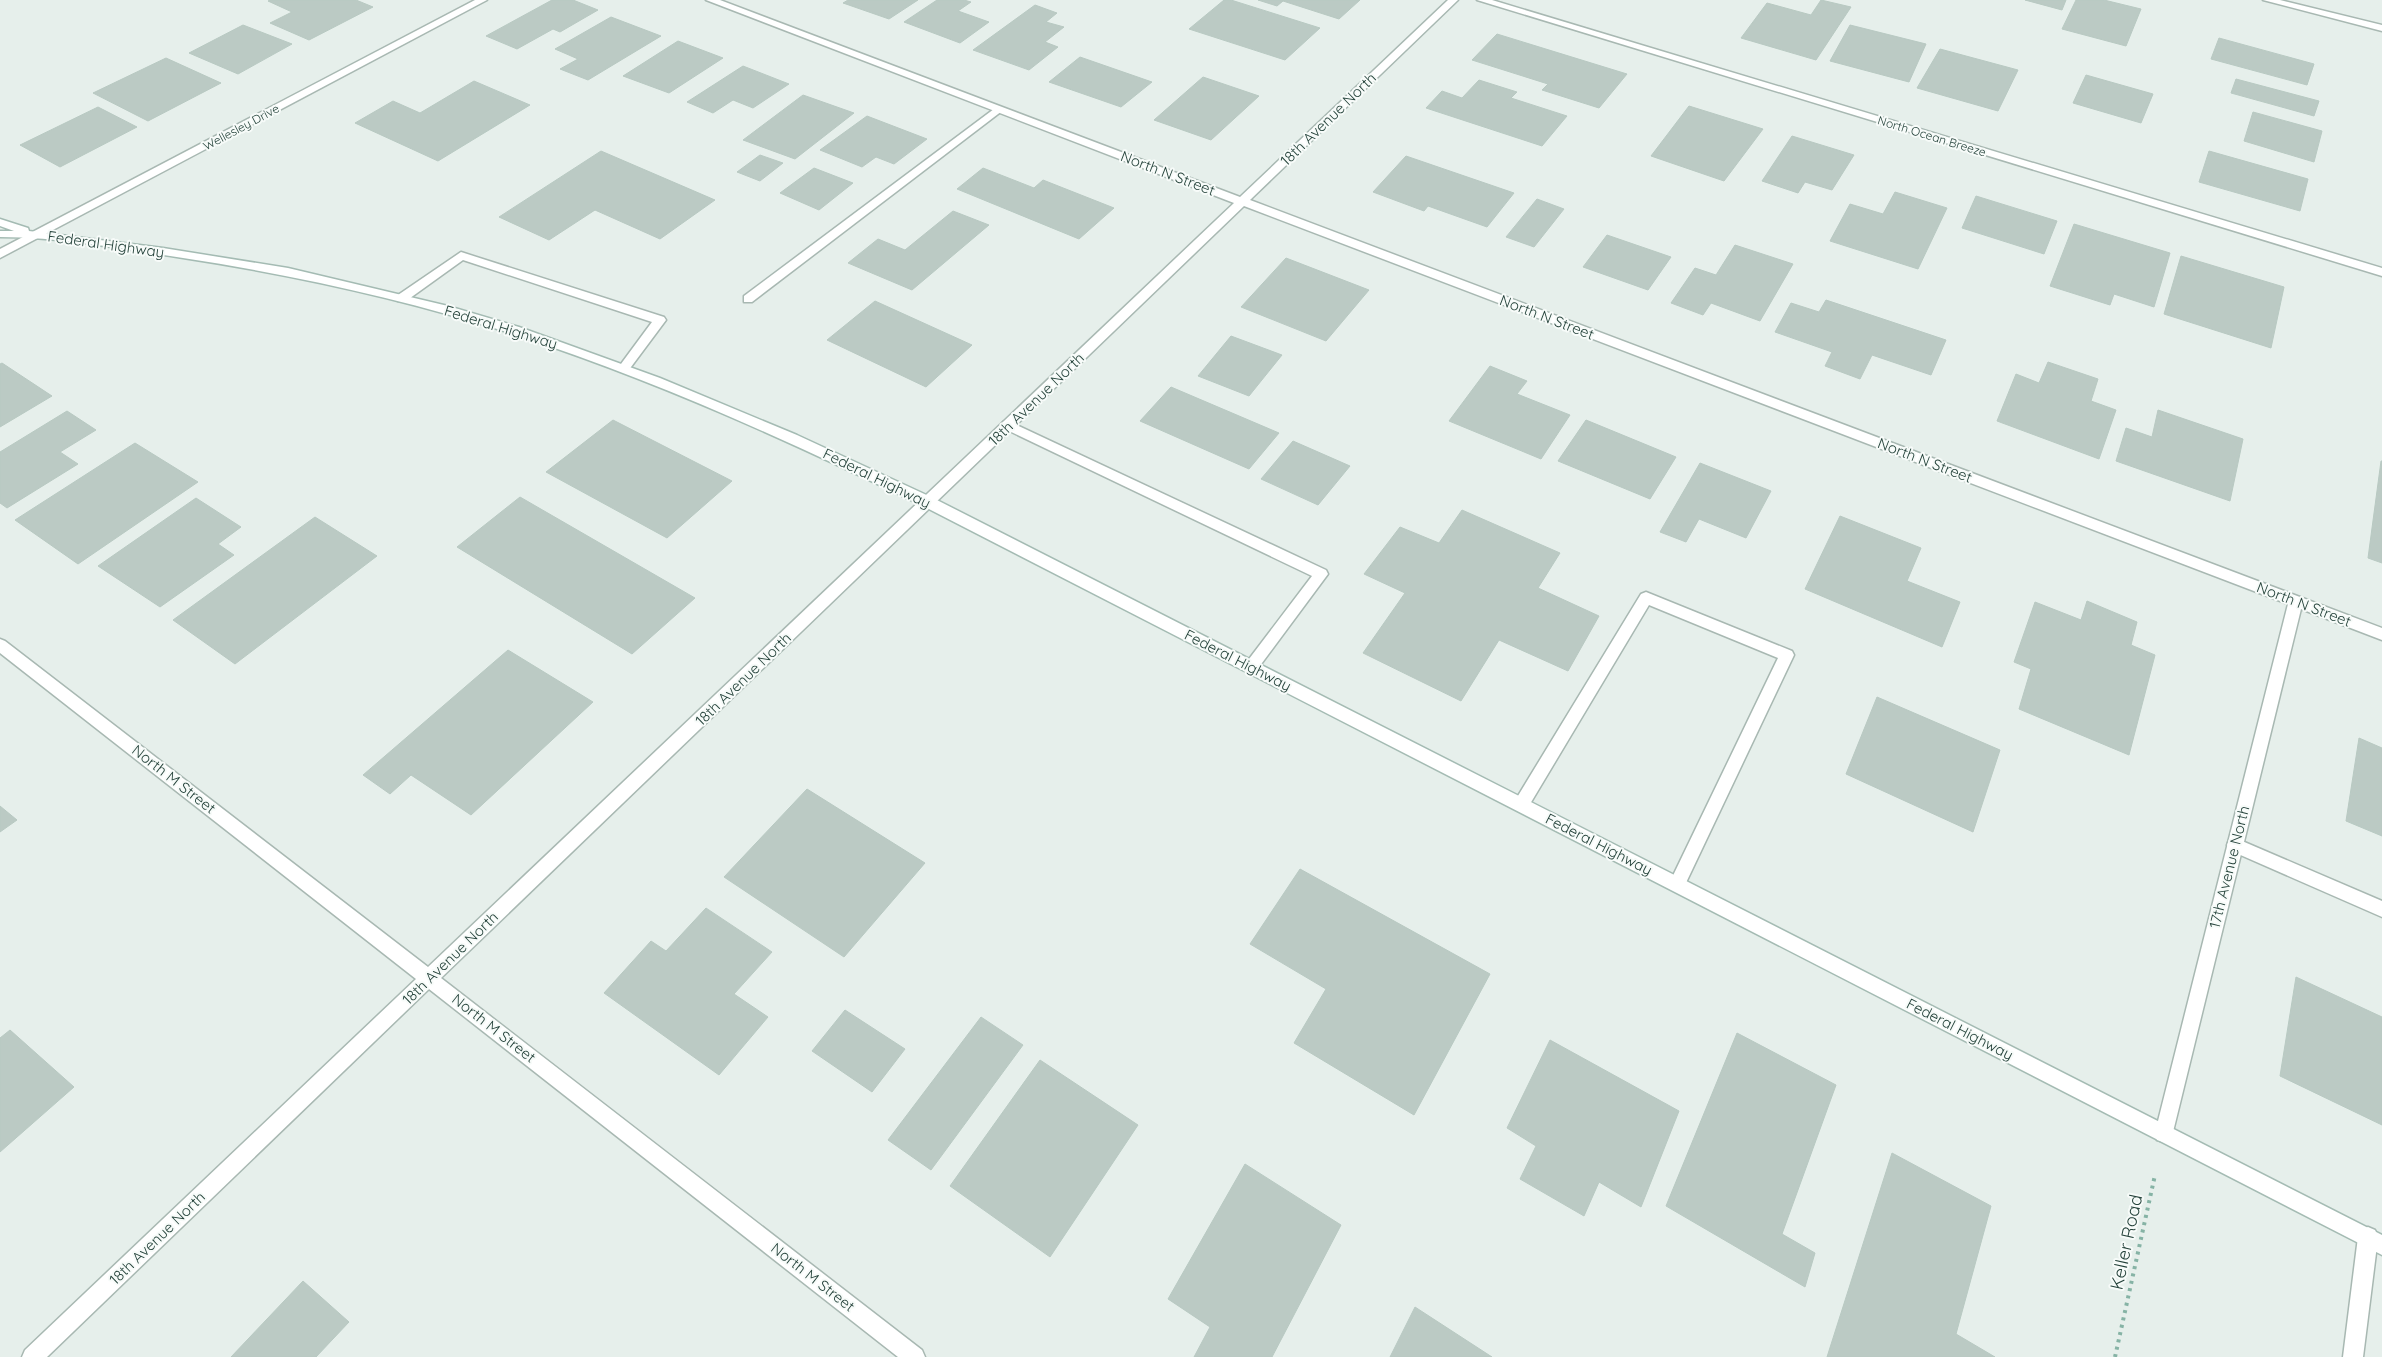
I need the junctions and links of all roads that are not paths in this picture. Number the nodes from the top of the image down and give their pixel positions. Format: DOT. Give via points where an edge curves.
graph roads {
  1 [pos="482,0"];
  2 [pos="711,0"];
  3 [pos="1453,0"];
  4 [pos="1482,0"];
  5 [pos="2268,0"];
  6 [pos="2382,28"];
  7 [pos="998,109"];
  8 [pos="1242,201"];
  9 [pos="0,222"];
  10 [pos="0,234"];
  11 [pos="37,234"];
  12 [pos="0,254"];
  13 [pos="2382,272"];
  14 [pos="402,298"];
  15 [pos="748,299"];
  16 [pos="624,368"];
  17 [pos="1008,425"];
  18 [pos="928,502"];
  19 [pos="2296,601"];
  20 [pos="2382,634"];
  21 [pos="0,644"];
  22 [pos="1251,667"];
  23 [pos="1521,804"];
  24 [pos="2235,845"];
  25 [pos="1677,884"];
  26 [pos="2382,909"];
  27 [pos="430,977"];
  28 [pos="2164,1133"];
  29 [pos="2375,1241"];
  30 [pos="32,1357"];
  31 [pos="915,1357"];
  32 [pos="2354,1357"];
  1 -- 11 [label="street, Wellesley Drive"];
  2 -- 7 [label="street, North N Street"];
  3 -- 8 [label="street, 18th Avenue North"];
  4 -- 13 [label="street, North Ocean Breeze"];
  5 -- 6 [label="street"];
  7 -- 8 [label="street, North N Street"];
  7 -- 15 [label="street"];
  8 -- 17 [label="street, 18th Avenue North"];
  8 -- 19 [label="street, North N Street"];
  9 -- 11 [label="street, Federal Highway"];
  10 -- 11 [label="street, Federal Highway"];
  11 -- 12 [label="street, Wellesley Drive"];
  11 -- 14 [label="street, Federal Highway" via="262,266"];
  14 -- 16 [label="street, Federal Highway" via="481,320"];
  14 -- 16 [label="street" via="461,256 660,320"];
  16 -- 18 [label="street, Federal Highway" via="808,444"];
  17 -- 18 [label="street, 18th Avenue North"];
  17 -- 22 [label="street" via="1321,574"];
  18 -- 22 [label="street, Federal Highway"];
  18 -- 27 [label="street, 18th Avenue North"];
  19 -- 20 [label="street, North N Street"];
  19 -- 24 [label="street, 17th Avenue North"];
  21 -- 27 [label="street, North M Street"];
  22 -- 23 [label="street, Federal Highway"];
  23 -- 25 [label="street, Federal Highway"];
  23 -- 25 [label="street" via="1646,598 1787,655"];
  24 -- 26 [label="street"];
  24 -- 28 [label="street, 17th Avenue North"];
  25 -- 28 [label="street, Federal Highway"];
  27 -- 30 [label="street, 18th Avenue North"];
  27 -- 31 [label="street, North M Street"];
  28 -- 29 [label="street, Federal Highway"];
  29 -- 32 [label="street"];
}
